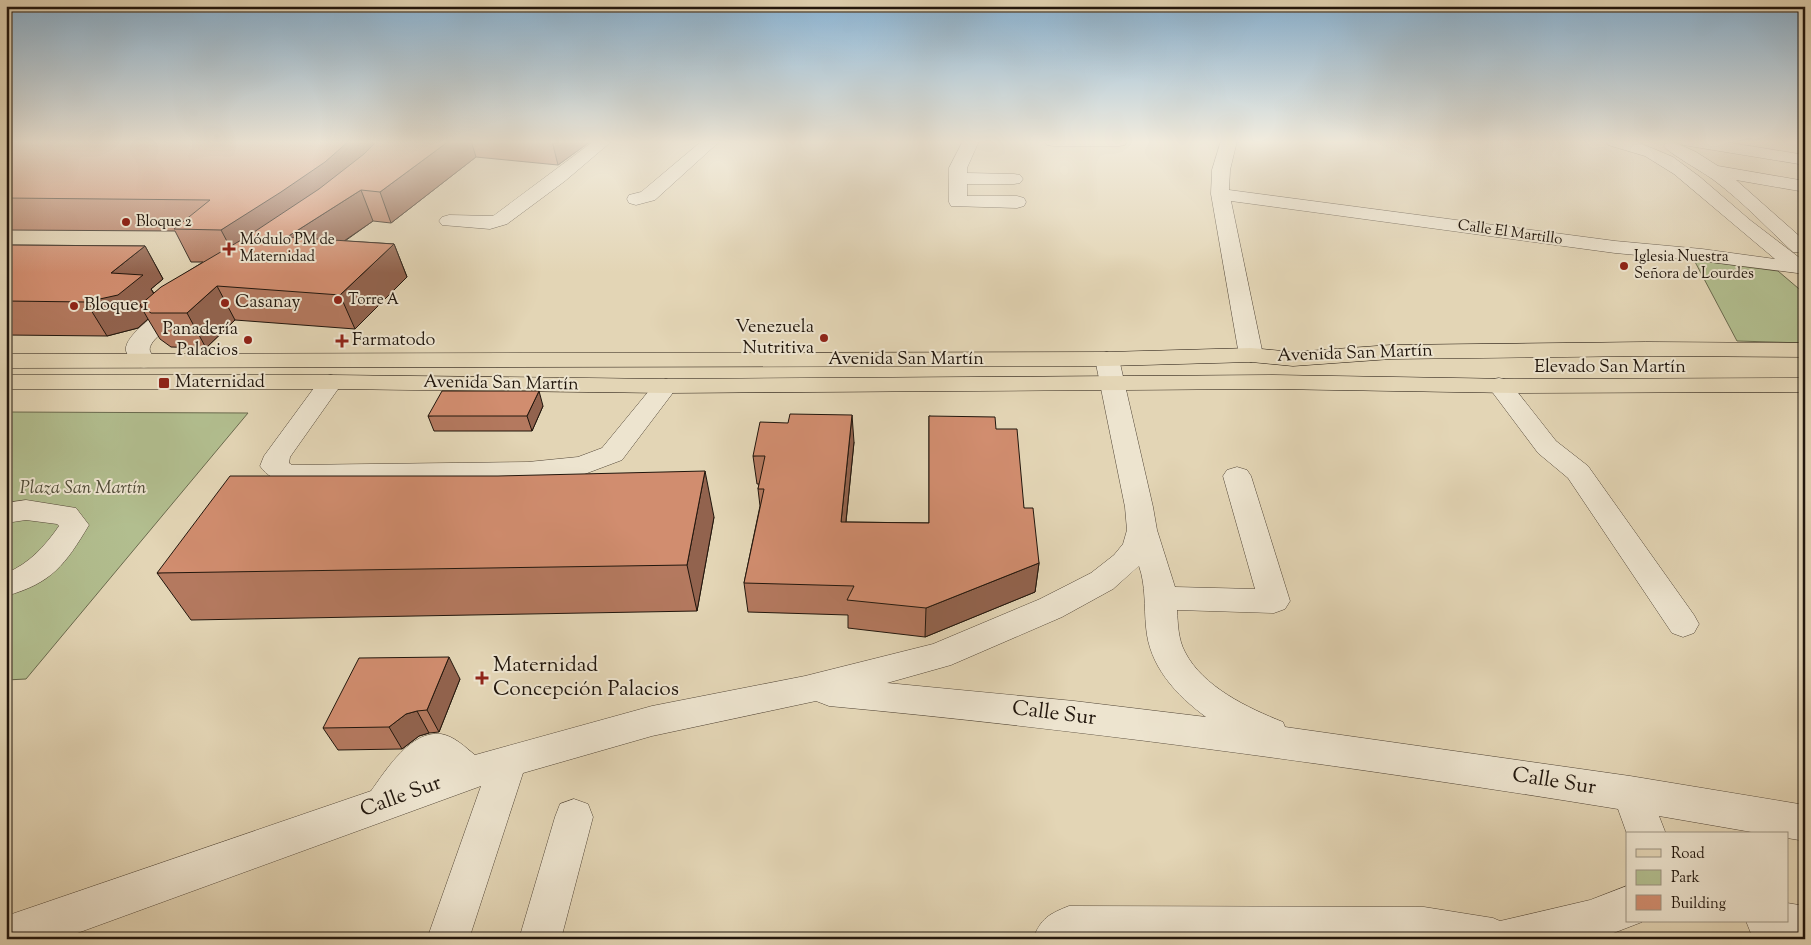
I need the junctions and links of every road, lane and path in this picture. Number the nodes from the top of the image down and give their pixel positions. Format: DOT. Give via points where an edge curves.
graph roads {
  1 [pos="548,185"];
  2 [pos="661,185"];
  3 [pos="958,185"];
  4 [pos="1220,185"];
  5 [pos="1699,185"];
  6 [pos="1728,185"];
  7 [pos="1220,194"];
  8 [pos="636,199"];
  9 [pos="1017,202"];
  10 [pos="450,221"];
  11 [pos="1804,265"];
  12 [pos="200,298"];
  13 [pos="1805,350"];
  14 [pos="1251,355"];
  15 [pos="1293,359"];
  16 [pos="6,361"];
  17 [pos="145,361"];
  18 [pos="1416,368"];
  19 [pos="1805,368"];
  20 [pos="1110,371"];
  21 [pos="6,382"];
  22 [pos="331,382"];
  23 [pos="1273,382"];
  24 [pos="1499,385"];
  25 [pos="1805,385"];
  26 [pos="666,386"];
  27 [pos="1237,476"];
  28 [pos="6,513"];
  29 [pos="1142,530"];
  30 [pos="6,585"];
  31 [pos="1160,598"];
  32 [pos="1683,624"];
  33 [pos="805,690"];
  34 [pos="1302,745"];
  35 [pos="508,761"];
  36 [pos="1630,793"];
  37 [pos="574,817"];
  38 [pos="1805,823"];
  39 [pos="1646,832"];
  40 [pos="1626,907"];
  41 [pos="1773,922"];
  42 [pos="1805,927"];
  43 [pos="1422,933"];
  44 [pos="6,937"];
  45 [pos="448,939"];
  46 [pos="540,939"];
  47 [pos="1054,939"];
  48 [pos="1493,939"];
  49 [pos="1508,939"];
  1 -- 10 [label="street" via="500,220 490,223"];
  2 -- 8 [label="street" via="648,196"];
  3 -- 9 [label="street" via="958,202"];
  4 -- 7 [label="street"];
  5 -- 11 [label="street" via="1736,218"];
  6 -- 11 [label="street"];
  7 -- 11 [label="street, Calle El Martillo" via="1616,247"];
  7 -- 14 [label="street"];
  12 -- 17 [label="street" via="147,333 138,345 138,352"];
  13 -- 15 [label="main road, Avenida San Martín" via="1391,352"];
  14 -- 15 [label="main road, Avenida San Martín"];
  14 -- 20 [label="main road, Avenida San Martín"];
  15 -- 18 [label="main road"];
  16 -- 17 [label="main road, Avenida San Martín"];
  17 -- 20 [label="main road, Avenida San Martín"];
  18 -- 19 [label="main road, Elevado San Martín"];
  18 -- 23 [label="main road"];
  20 -- 23 [label="main road, Avenida San Martín"];
  20 -- 26 [label="main road, Avenida San Martín"];
  20 -- 29 [label="street, Calle Sur"];
  21 -- 22 [label="main road, Avenida San Martín"];
  22 -- 26 [label="main road, Avenida San Martín"];
  22 -- 26 [label="street" via="277,456 274,466 287,474 528,471 582,466 612,454"];
  23 -- 24 [label="main road, Avenida San Martín"];
  24 -- 25 [label="main road, Avenida San Martín"];
  24 -- 32 [label="street" via="1547,447 1578,472"];
  27 -- 31 [label="street" via="1274,601"];
  28 -- 30 [label="street" via="26,510 66,515 74,525 63,544 43,566 16,583"];
  29 -- 31 [label="street, Calle Sur" via="1159,580"];
  29 -- 33 [label="street, Calle Sur" via="1136,548 1125,563 1102,581 1051,608 939,656"];
  31 -- 34 [label="street, Calle Sur" via="1164,641 1183,675 1209,701 1249,725"];
  33 -- 34 [label="street, Calle Sur" via="974,704"];
  33 -- 35 [label="street, Calle Sur" via="652,721"];
  34 -- 36 [label="street, Calle Sur"];
  35 -- 44 [label="street, Calle Sur" via="470,773 441,750 427,752 417,758 384,803"];
  35 -- 45 [label="street"];
  36 -- 38 [label="street, Calle Sur"];
  36 -- 39 [label="street"];
  37 -- 46 [label="street"];
  40 -- 49 [label="street" via="1590,922"];
  41 -- 42 [label="street"];
  43 -- 47 [label="street" via="1070,927"];
  43 -- 48 [label="street"];
}
